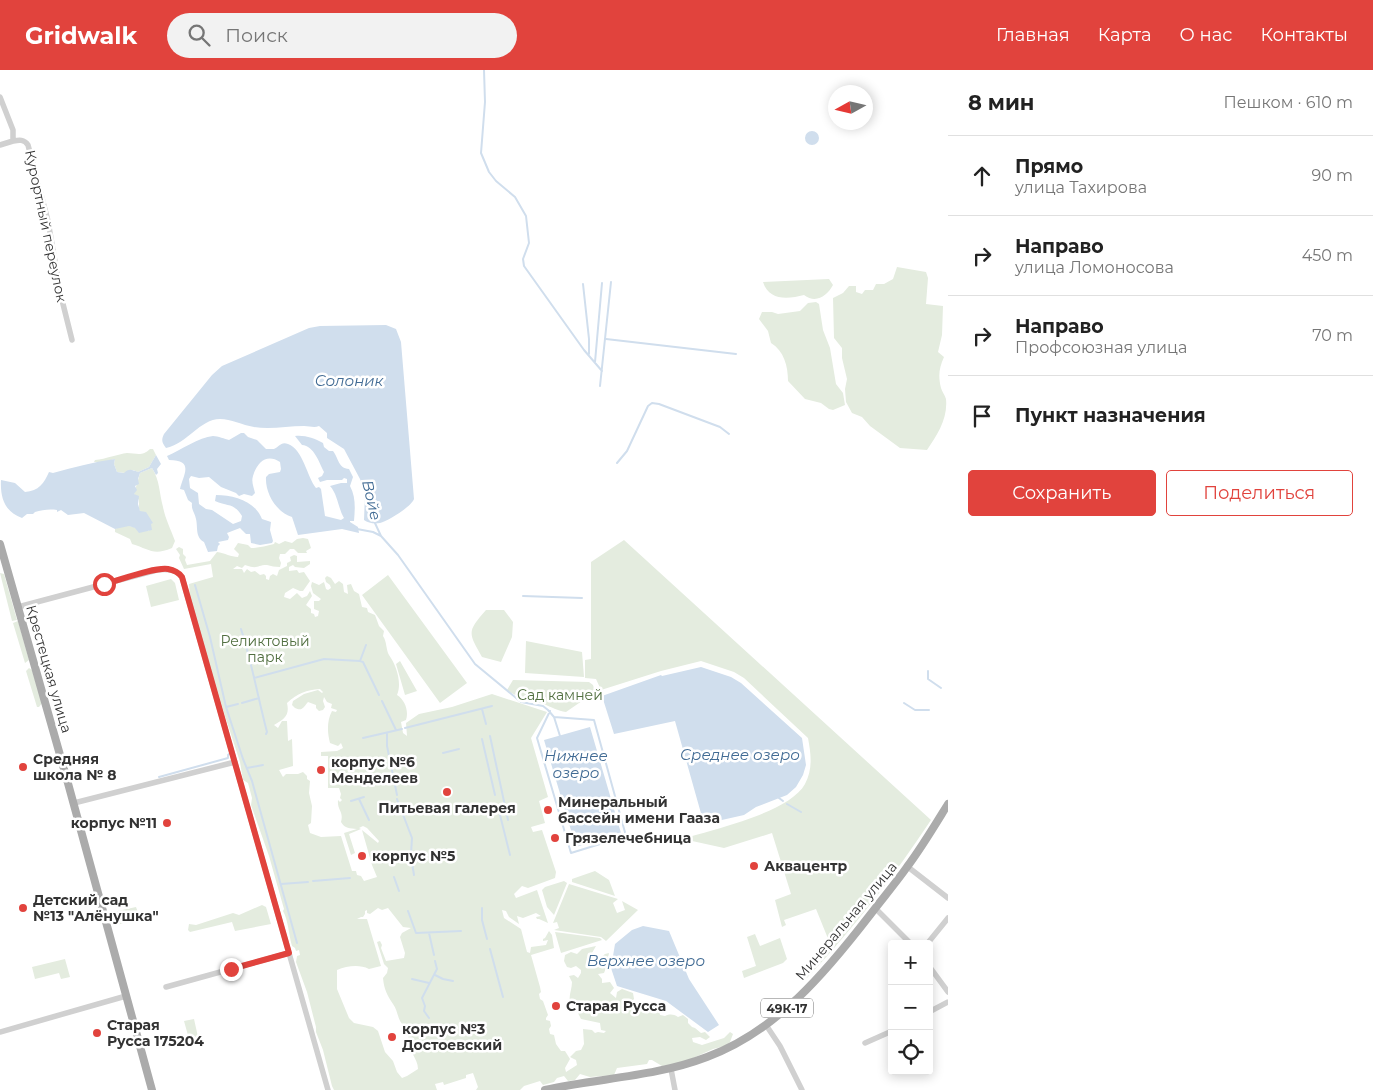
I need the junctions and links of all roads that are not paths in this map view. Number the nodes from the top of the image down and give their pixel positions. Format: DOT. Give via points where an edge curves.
graph roads {
  1 [pos="0,97"];
  2 [pos="13,141"];
  3 [pos="0,146"];
  4 [pos="72,340"];
  5 [pos="0,544"];
  6 [pos="18,607"];
  7 [pos="235,762"];
  8 [pos="74,804"];
  9 [pos="948,804"];
  10 [pos="908,867"];
  11 [pos="948,898"];
  12 [pos="875,908"];
  13 [pos="948,918"];
  14 [pos="907,940"];
  15 [pos="930,940"];
  16 [pos="289,953"];
  17 [pos="933,971"];
  18 [pos="166,987"];
  19 [pos="948,992"];
  20 [pos="126,996"];
  21 [pos="948,1002"];
  22 [pos="933,1010"];
  23 [pos="766,1025"];
  24 [pos="0,1032"];
  25 [pos="888,1033"];
  26 [pos="865,1043"];
  27 [pos="671,1068"];
  28 [pos="152,1090"];
  29 [pos="328,1090"];
  30 [pos="544,1090"];
  31 [pos="675,1090"];
  32 [pos="802,1090"];
  1 -- 2 [label="street, Курортный переулок" via="13,130"];
  2 -- 3 [label="street"];
  2 -- 4 [label="street, Курортный переулок" via="25,141 28,145 48,222"];
  5 -- 6 [label="main road, Крестецкая улица"];
  6 -- 7 [label="street" via="157,570 168,569 179,574"];
  6 -- 8 [label="main road, Крестецкая улица"];
  7 -- 8 [label="street"];
  7 -- 16 [label="street"];
  8 -- 20 [label="main road, Крестецкая улица"];
  9 -- 10 [label="main road, Минеральная улица / 49К-17"];
  10 -- 11 [label="street"];
  10 -- 12 [label="main road, Минеральная улица / 49К-17"];
  12 -- 14 [label="street"];
  12 -- 23 [label="main road, Минеральная улица / 49К-17" via="810,985"];
  13 -- 15 [label="street"];
  16 -- 18 [label="street"];
  16 -- 29 [label="street"];
  17 -- 19 [label="street"];
  20 -- 24 [label="street"];
  20 -- 28 [label="main road, Крестецкая улица"];
  21 -- 22 [label="street"];
  23 -- 27 [label="main road, Минеральная улица / 49К-17" via="721,1052"];
  23 -- 32 [label="street"];
  25 -- 26 [label="street"];
  27 -- 30 [label="main road, Минеральная улица / 49К-17"];
  27 -- 31 [label="street"];
}
